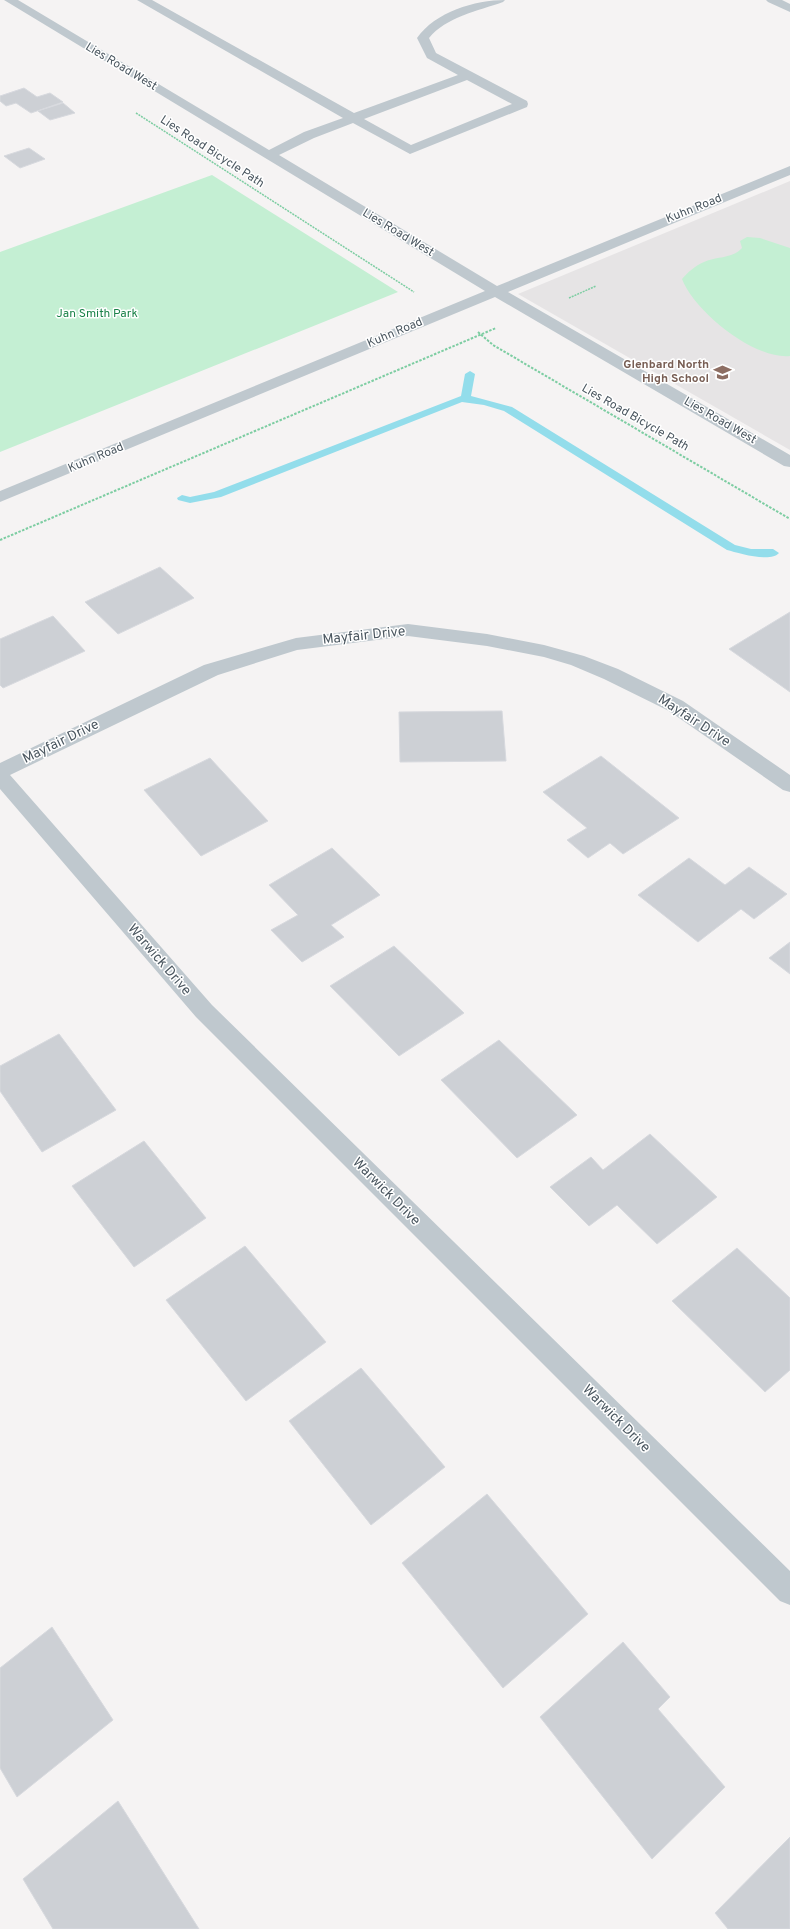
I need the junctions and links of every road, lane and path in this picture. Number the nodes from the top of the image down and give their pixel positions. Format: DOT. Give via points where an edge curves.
graph roads {
  1 [pos="10,0"];
  2 [pos="143,0"];
  3 [pos="499,0"];
  4 [pos="772,0"];
  5 [pos="790,8"];
  6 [pos="468,75"];
  7 [pos="133,111"];
  8 [pos="354,118"];
  9 [pos="269,156"];
  10 [pos="789,172"];
  11 [pos="495,291"];
  12 [pos="418,294"];
  13 [pos="497,328"];
  14 [pos="474,329"];
  15 [pos="482,335"];
  16 [pos="790,462"];
  17 [pos="0,497"];
  18 [pos="790,519"];
  19 [pos="0,540"];
  20 [pos="0,771"];
  21 [pos="0,776"];
  22 [pos="790,785"];
  23 [pos="790,1591"];
  1 -- 9 [label="street, Lies Road West"];
  2 -- 8 [label="street"];
  3 -- 6 [label="street" via="437,24 423,38 431,55"];
  4 -- 5 [label="street"];
  6 -- 8 [label="street"];
  6 -- 8 [label="street" via="522,104 410,150"];
  7 -- 12 [label="path, Lies Road Bicycle Path"];
  8 -- 9 [label="street" via="309,135"];
  9 -- 11 [label="street, Lies Road West"];
  10 -- 11 [label="street, Kuhn Road"];
  11 -- 16 [label="street, Lies Road West"];
  11 -- 17 [label="street, Kuhn Road"];
  13 -- 15 [label="path"];
  14 -- 15 [label="path, Lies Road Bicycle Path"];
  15 -- 18 [label="path, Lies Road Bicycle Path" via="494,345"];
  15 -- 19 [label="path"];
  20 -- 22 [label="street, Mayfair Drive" via="211,670 296,644 408,630 487,640 577,660 676,706"];
  21 -- 23 [label="street, Warwick Drive" via="204,1012"];
}
